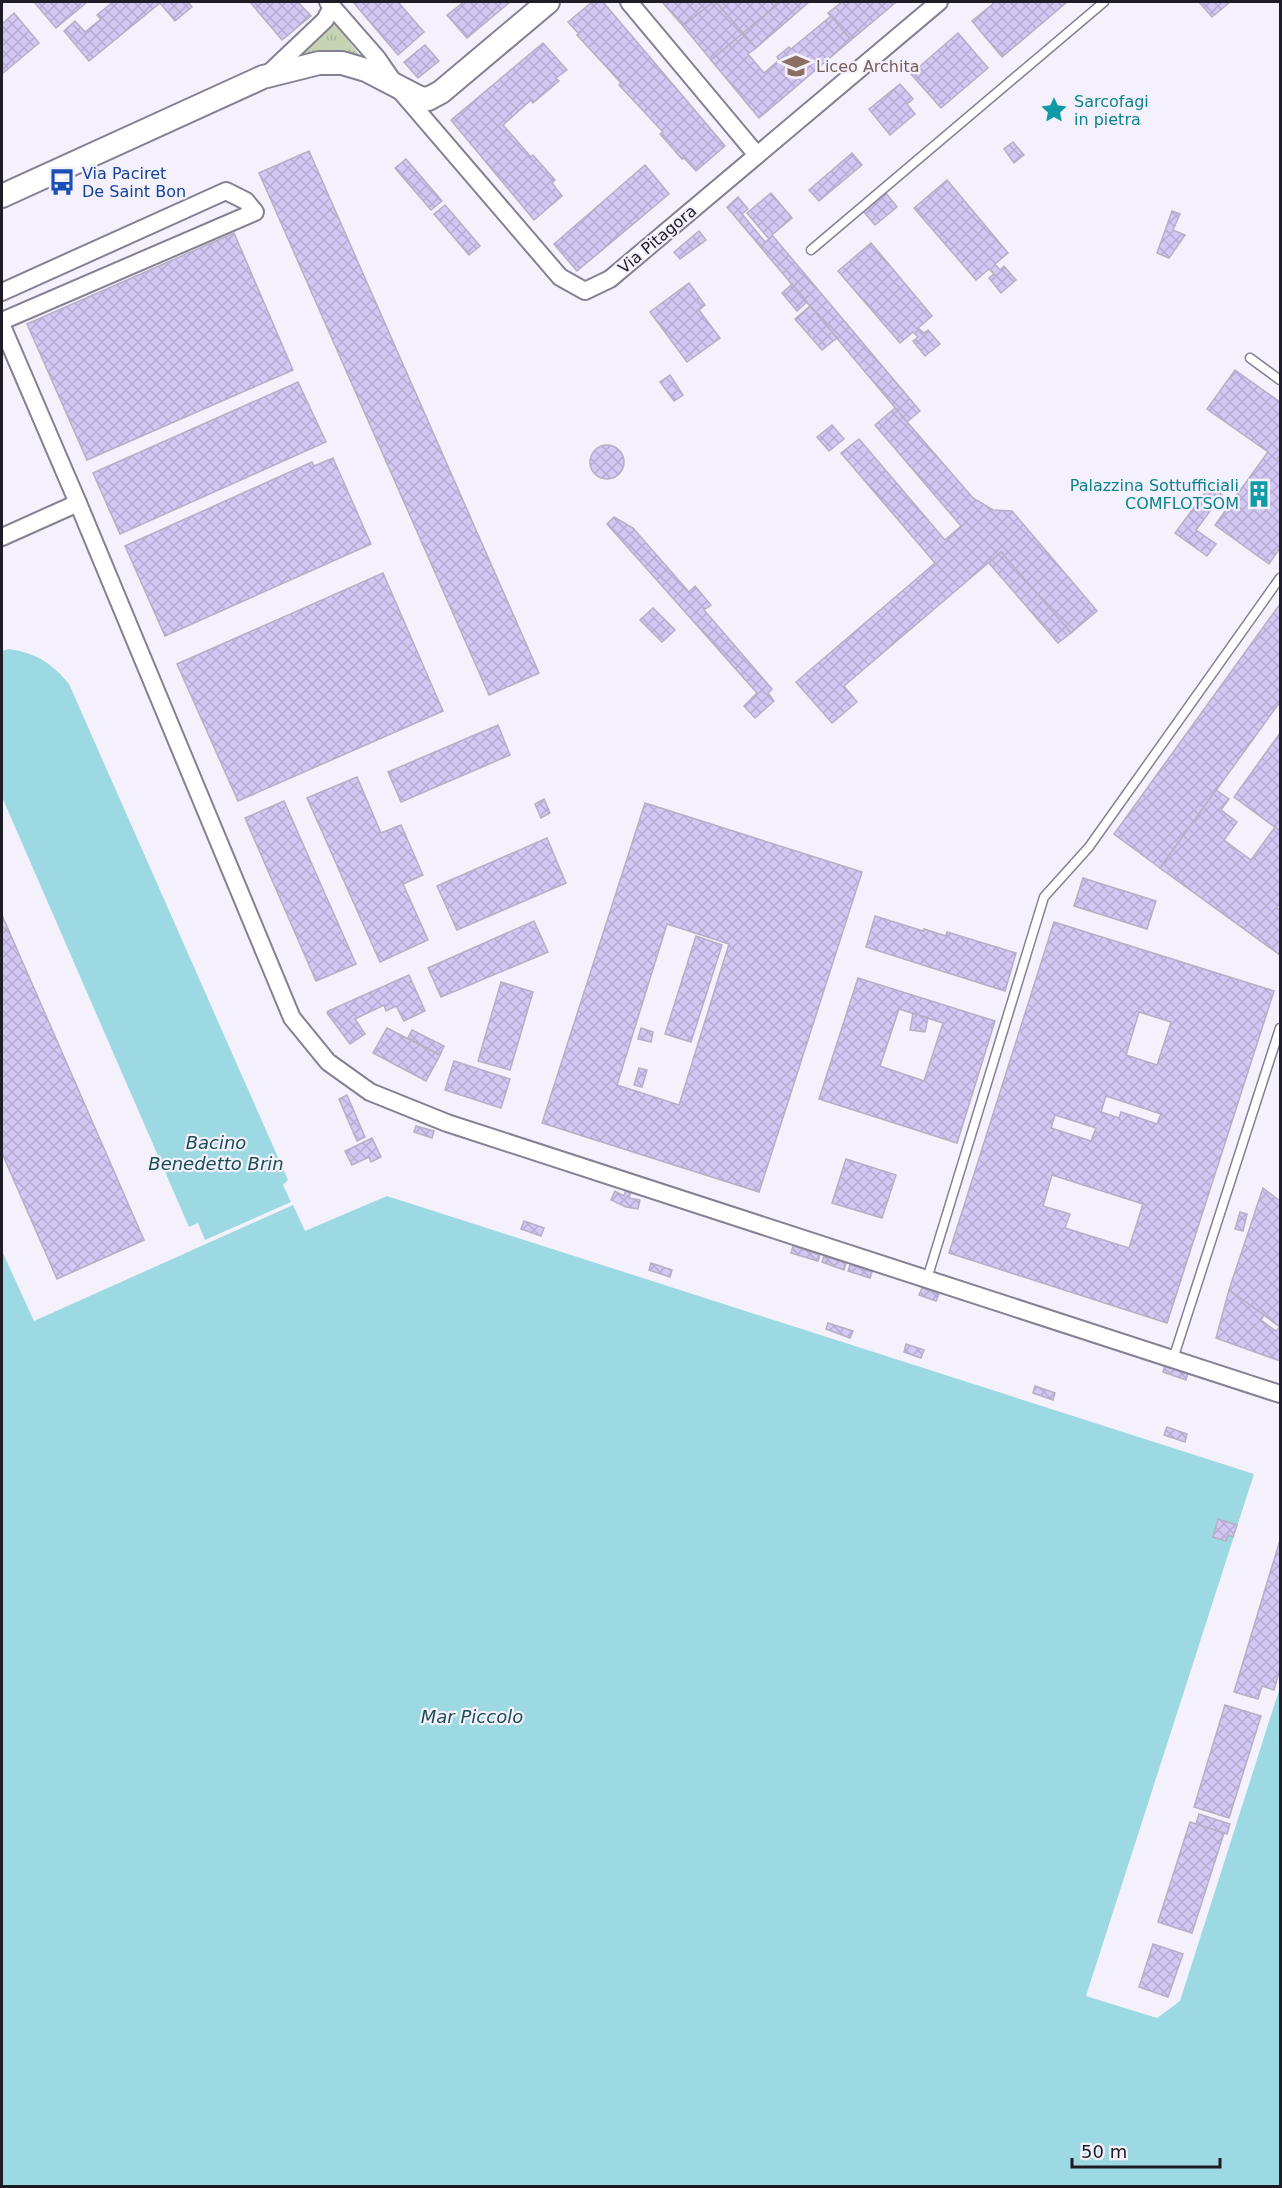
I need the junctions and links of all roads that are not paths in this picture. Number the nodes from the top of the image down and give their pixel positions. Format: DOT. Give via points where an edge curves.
graph roads {
  1 [pos="548,2"];
  2 [pos="629,2"];
  3 [pos="1104,2"];
  4 [pos="330,4"];
  5 [pos="930,4"];
  6 [pos="263,77"];
  7 [pos="397,87"];
  8 [pos="757,155"];
  9 [pos="2,196"];
  10 [pos="811,250"];
  11 [pos="2,292"];
  12 [pos="2,324"];
  13 [pos="1250,358"];
  14 [pos="1281,380"];
  15 [pos="78,503"];
  16 [pos="2,537"];
  17 [pos="1281,578"];
  18 [pos="1281,1028"];
  19 [pos="927,1279"];
  20 [pos="1173,1359"];
  21 [pos="1281,1394"];
  1 -- 7 [label="main road" via="437,95 420,99"];
  2 -- 8 [label="street"];
  3 -- 10 [label="lane"];
  4 -- 6 [label="street" via="325,20"];
  4 -- 7 [label="street"];
  5 -- 8 [label="street, Via Pitagora"];
  6 -- 7 [label="main road" via="319,63 342,63 366,70"];
  6 -- 9 [label="main road"];
  7 -- 8 [label="street, Via Pitagora" via="560,277 585,291 610,279"];
  11 -- 12 [label="street" via="226,191 246,201 255,212"];
  12 -- 15 [label="street"];
  13 -- 14 [label="lane"];
  15 -- 16 [label="street"];
  15 -- 19 [label="street" via="292,1018 328,1062 370,1092 447,1123"];
  17 -- 19 [label="lane" via="1089,847 1044,897"];
  18 -- 20 [label="lane"];
  19 -- 20 [label="street"];
  20 -- 21 [label="street"];
}
